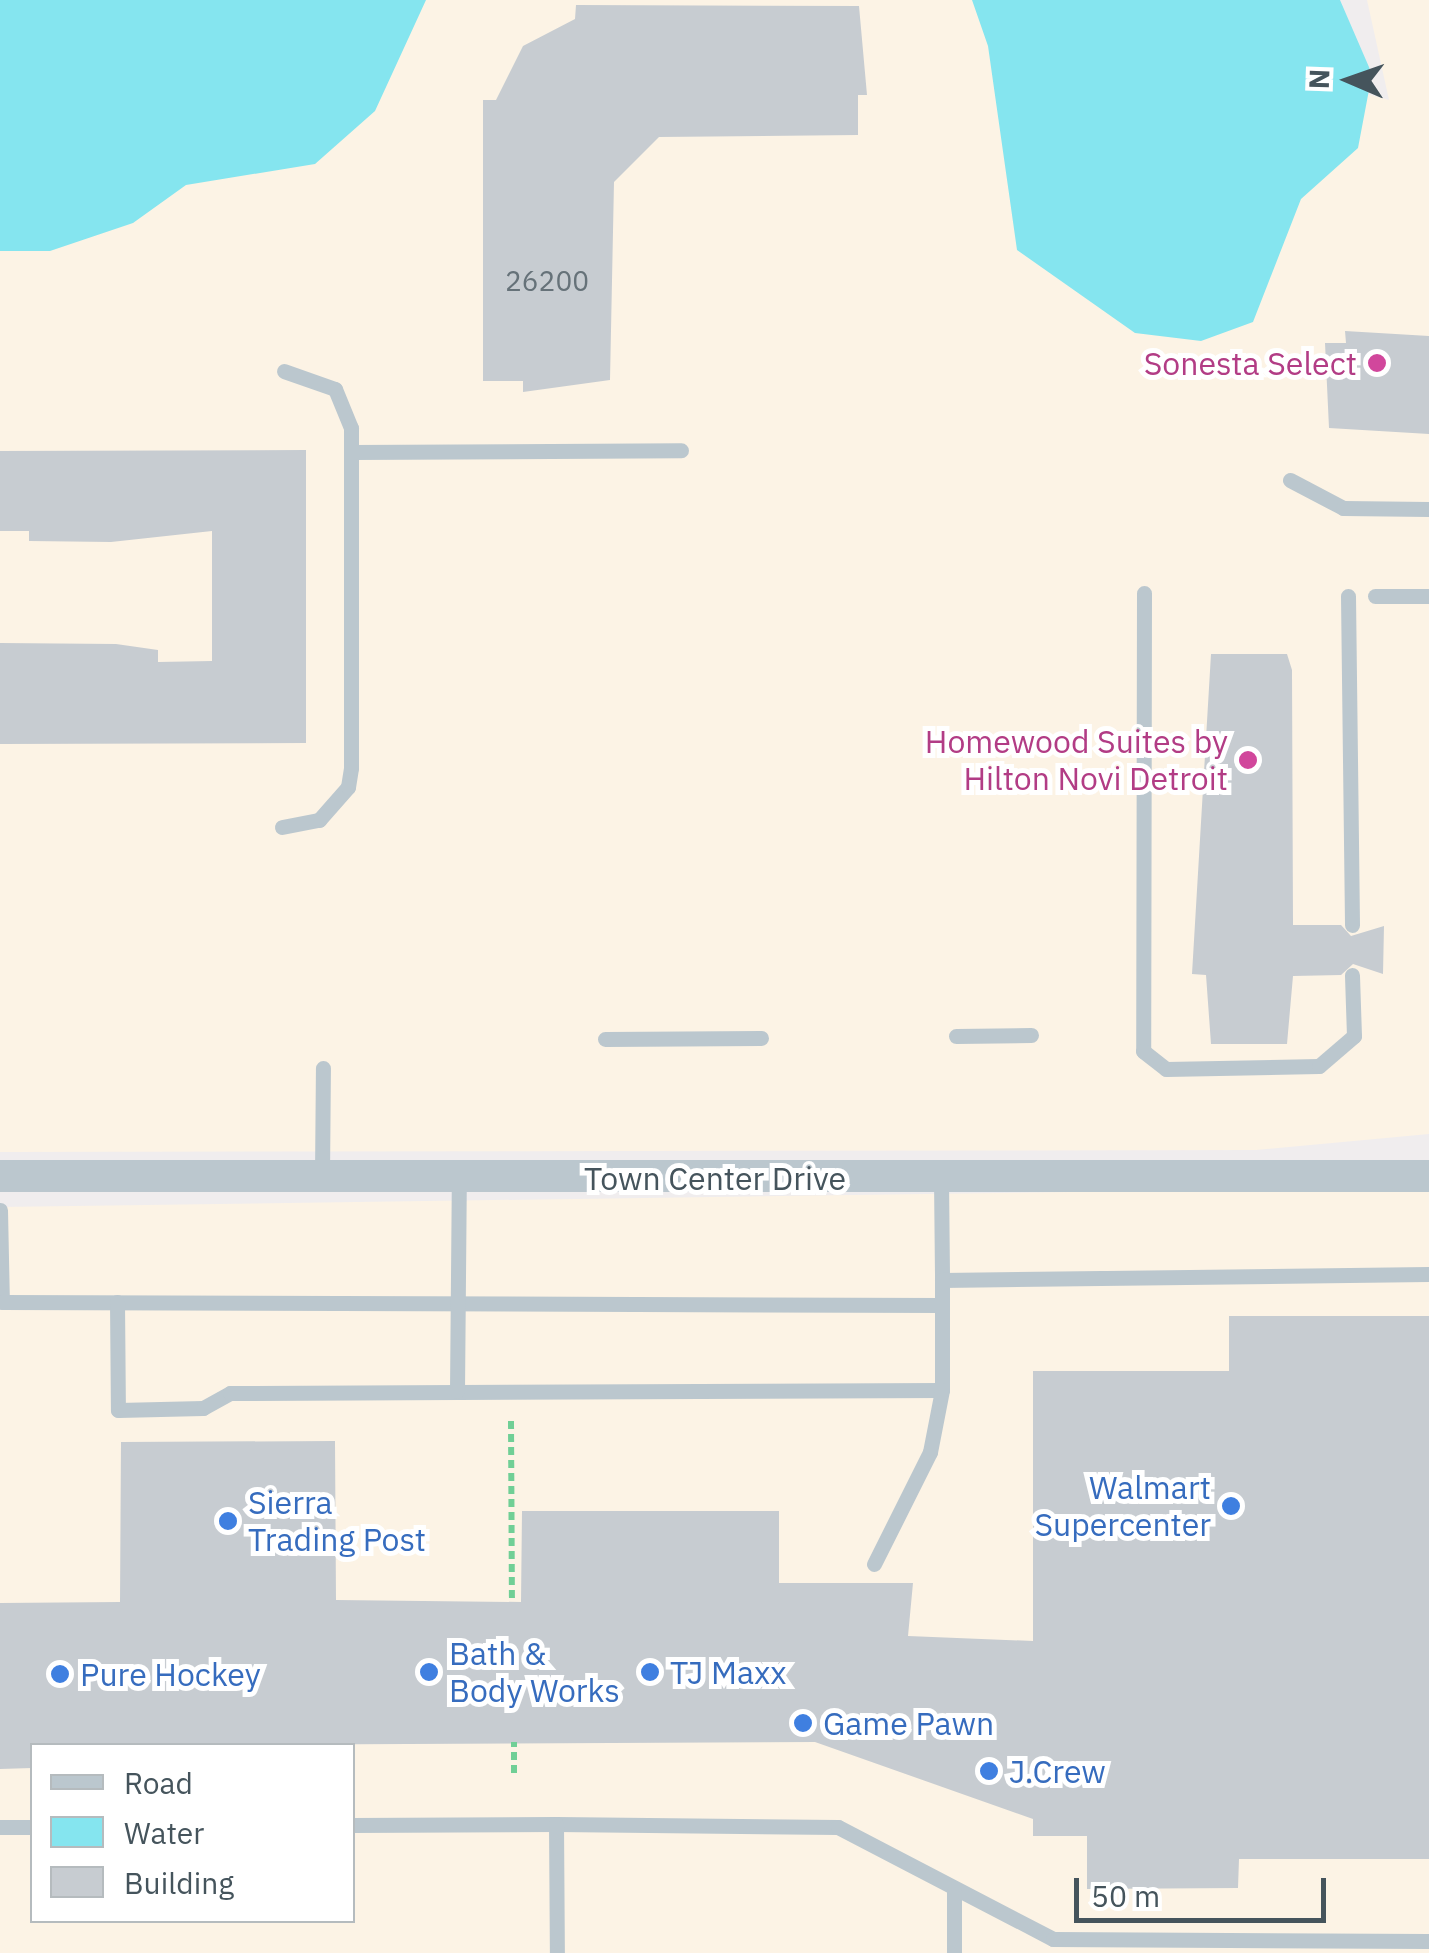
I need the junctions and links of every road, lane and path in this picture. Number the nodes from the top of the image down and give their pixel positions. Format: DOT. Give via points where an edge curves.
graph roads {
  1 [pos="284,371"];
  2 [pos="681,450"];
  3 [pos="352,452"];
  4 [pos="1290,480"];
  5 [pos="1429,509"];
  6 [pos="1144,593"];
  7 [pos="1348,596"];
  8 [pos="1375,596"];
  9 [pos="1429,596"];
  10 [pos="282,827"];
  11 [pos="1352,925"];
  12 [pos="1352,975"];
  13 [pos="1031,1035"];
  14 [pos="956,1036"];
  15 [pos="761,1038"];
  16 [pos="605,1039"];
  17 [pos="323,1068"];
  18 [pos="0,1176"];
  19 [pos="322,1176"];
  20 [pos="1429,1176"];
  21 [pos="459,1178"];
  22 [pos="941,1179"];
  23 [pos="0,1210"];
  24 [pos="1429,1274"];
  25 [pos="942,1280"];
  26 [pos="458,1301"];
  27 [pos="117,1302"];
  28 [pos="942,1305"];
  29 [pos="457,1390"];
  30 [pos="942,1390"];
  31 [pos="511,1421"];
  32 [pos="874,1564"];
  33 [pos="512,1598"];
  34 [pos="514,1742"];
  35 [pos="514,1773"];
  36 [pos="556,1824"];
  37 [pos="355,1825"];
  38 [pos="0,1827"];
  39 [pos="30,1827"];
  40 [pos="954,1891"];
  41 [pos="1429,1940"];
  42 [pos="557,1953"];
  43 [pos="954,1953"];
  1 -- 3 [label="lane" via="335,389"];
  2 -- 3 [label="lane"];
  3 -- 10 [label="lane" via="348,787 318,820"];
  4 -- 5 [label="lane" via="1344,508"];
  6 -- 12 [label="lane" via="1144,1051 1166,1069 1319,1066 1354,1036"];
  7 -- 11 [label="lane"];
  8 -- 9 [label="lane"];
  13 -- 14 [label="lane"];
  15 -- 16 [label="lane"];
  17 -- 19 [label="lane"];
  18 -- 19 [label="street, Town Center Drive"];
  19 -- 21 [label="street, Town Center Drive"];
  20 -- 22 [label="street, Town Center Drive"];
  21 -- 22 [label="street, Town Center Drive"];
  21 -- 26 [label="lane"];
  22 -- 25 [label="lane"];
  23 -- 27 [label="lane" via="2,1302"];
  24 -- 25 [label="lane"];
  25 -- 28 [label="lane"];
  26 -- 27 [label="lane"];
  26 -- 28 [label="lane"];
  26 -- 29 [label="lane"];
  27 -- 29 [label="lane" via="118,1410 203,1408 230,1393"];
  28 -- 30 [label="lane"];
  29 -- 30 [label="lane"];
  30 -- 32 [label="lane" via="930,1452"];
  31 -- 33 [label="path"];
  34 -- 35 [label="path"];
  36 -- 37 [label="lane"];
  36 -- 40 [label="lane" via="818,1823"];
  36 -- 42 [label="lane"];
  38 -- 39 [label="lane"];
  40 -- 41 [label="lane" via="1053,1939"];
  40 -- 43 [label="lane"];
}
